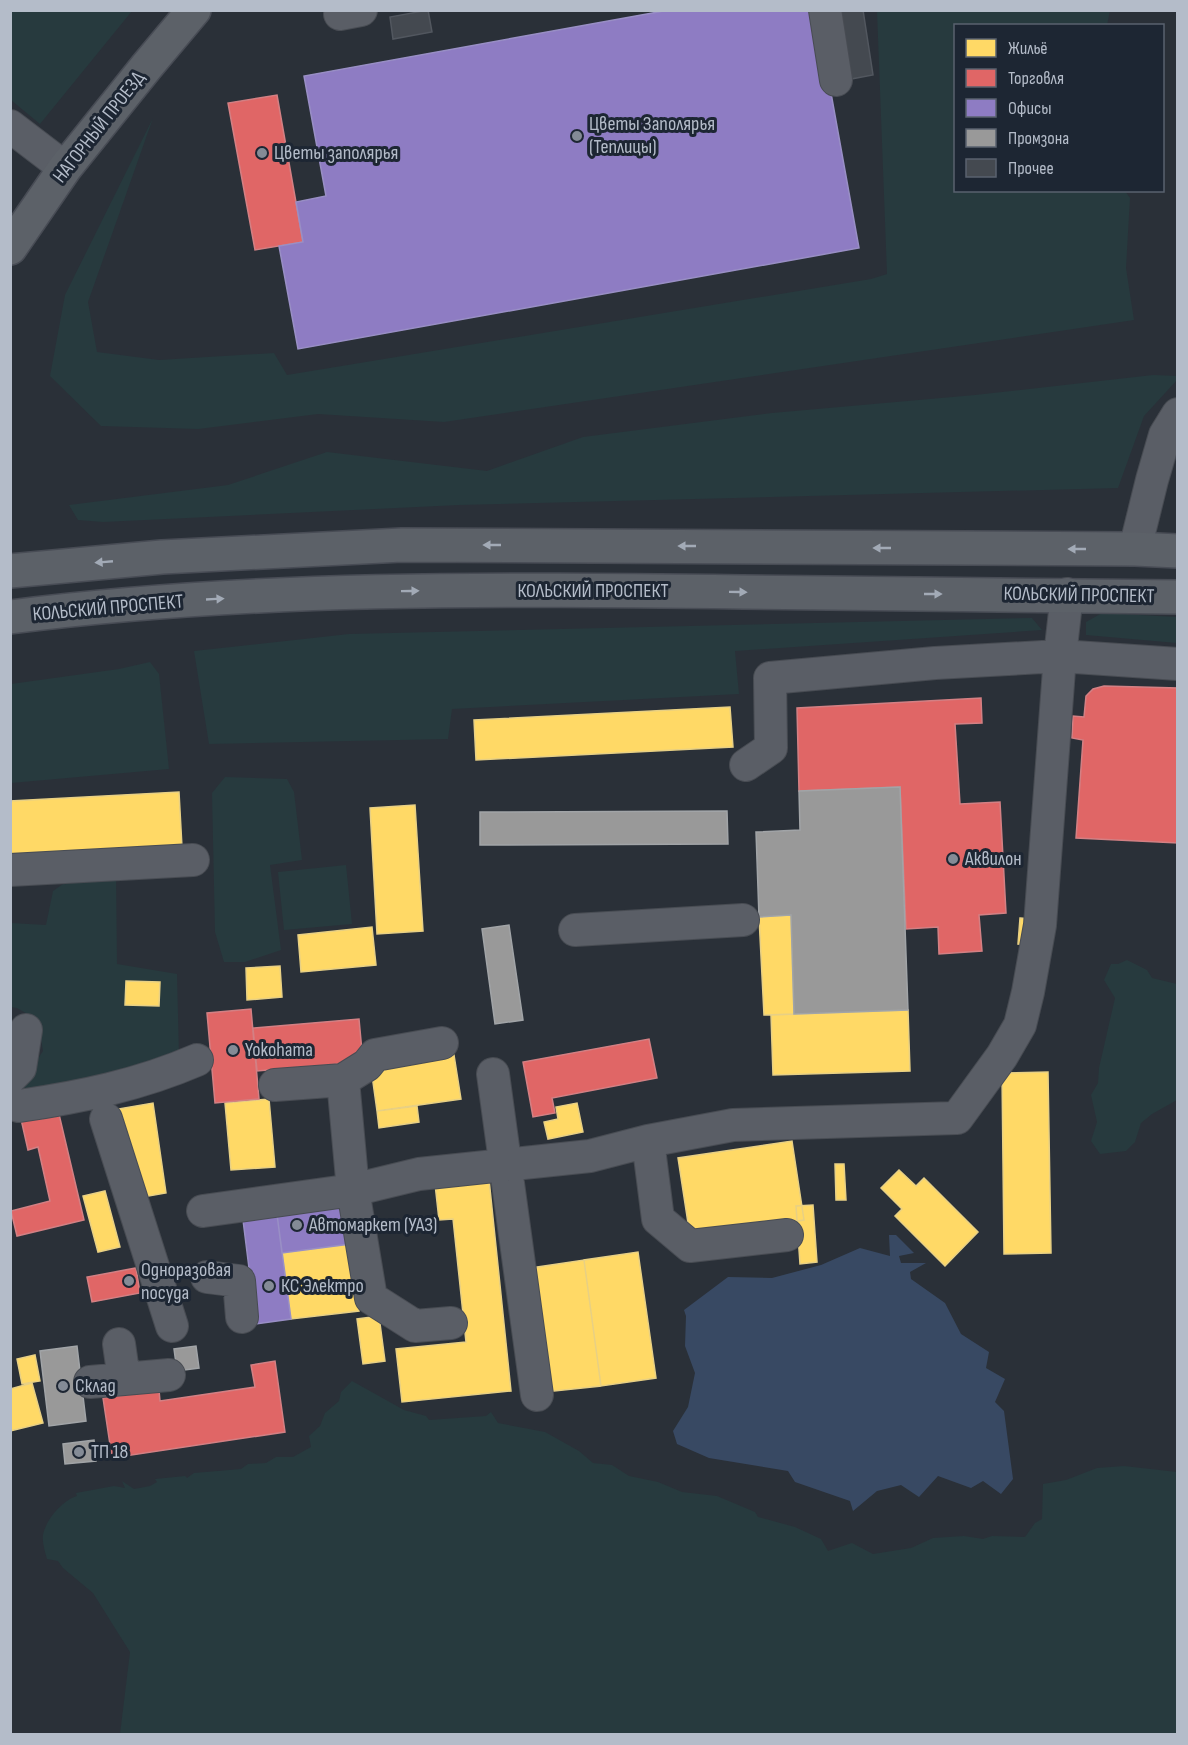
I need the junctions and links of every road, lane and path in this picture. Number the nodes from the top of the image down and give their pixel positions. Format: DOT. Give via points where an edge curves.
graph roads {
  1 [pos="194,10"];
  2 [pos="825,10"];
  3 [pos="836,80"];
  4 [pos="10,126"];
  5 [pos="65,168"];
  6 [pos="10,249"];
  7 [pos="1178,414"];
  8 [pos="1135,549"];
  9 [pos="1178,551"];
  10 [pos="10,571"];
  11 [pos="1067,594"];
  12 [pos="1134,596"];
  13 [pos="1178,597"];
  14 [pos="10,617"];
  15 [pos="1060,656"];
  16 [pos="1178,664"];
  17 [pos="746,765"];
  18 [pos="193,860"];
  19 [pos="10,870"];
  20 [pos="743,920"];
  21 [pos="575,930"];
  22 [pos="26,1030"];
  23 [pos="442,1043"];
  24 [pos="197,1060"];
  25 [pos="493,1074"];
  26 [pos="10,1078"];
  27 [pos="343,1080"];
  28 [pos="274,1085"];
  29 [pos="10,1103"];
  30 [pos="106,1119"];
  31 [pos="648,1141"];
  32 [pos="504,1164"];
  33 [pos="353,1190"];
  34 [pos="203,1211"];
  35 [pos="788,1235"];
  36 [pos="207,1277"];
  37 [pos="243,1317"];
  38 [pos="451,1323"];
  39 [pos="172,1326"];
  40 [pos="119,1344"];
  41 [pos="169,1375"];
  42 [pos="124,1379"];
  43 [pos="90,1382"];
  44 [pos="537,1395"];
  1 -- 5 [label="main road, НАГОРНЫЙ ПРОЕЗД"];
  2 -- 3 [label="street"];
  4 -- 5 [label="street"];
  5 -- 6 [label="main road, НАГОРНЫЙ ПРОЕЗД"];
  7 -- 8 [label="street" via="1165,435"];
  8 -- 9 [label="main road"];
  8 -- 10 [label="main road, one-way" via="402,545 162,557"];
  8 -- 12 [label="main road"];
  11 -- 12 [label="main road, КОЛЬСКИЙ ПРОСПЕКТ"];
  14 -- 11 [label="main road, КОЛЬСКИЙ ПРОСПЕКТ, one-way" via="99,606 339,592"];
  11 -- 15 [label="street"];
  12 -- 13 [label="main road, КОЛЬСКИЙ ПРОСПЕКТ"];
  15 -- 16 [label="street"];
  15 -- 17 [label="street" via="770,678 771,747"];
  15 -- 31 [label="street" via="1040,925 1028,992 1020,1025 957,1118 733,1125"];
  18 -- 19 [label="street"];
  20 -- 21 [label="street"];
  22 -- 26 [label="street" via="20,1068"];
  23 -- 27 [label="street" via="375,1055"];
  24 -- 29 [label="street" via="86,1096 19,1106"];
  25 -- 32 [label="street"];
  27 -- 28 [label="street"];
  27 -- 33 [label="street"];
  30 -- 39 [label="street"];
  31 -- 32 [label="street" via="590,1156"];
  31 -- 35 [label="street" via="657,1219 690,1246"];
  32 -- 33 [label="street" via="419,1174"];
  32 -- 44 [label="street"];
  33 -- 34 [label="street"];
  33 -- 38 [label="street" via="370,1298 415,1326"];
  36 -- 37 [label="street" via="238,1270"];
  40 -- 42 [label="street"];
  41 -- 42 [label="street"];
  42 -- 43 [label="street"];
}
